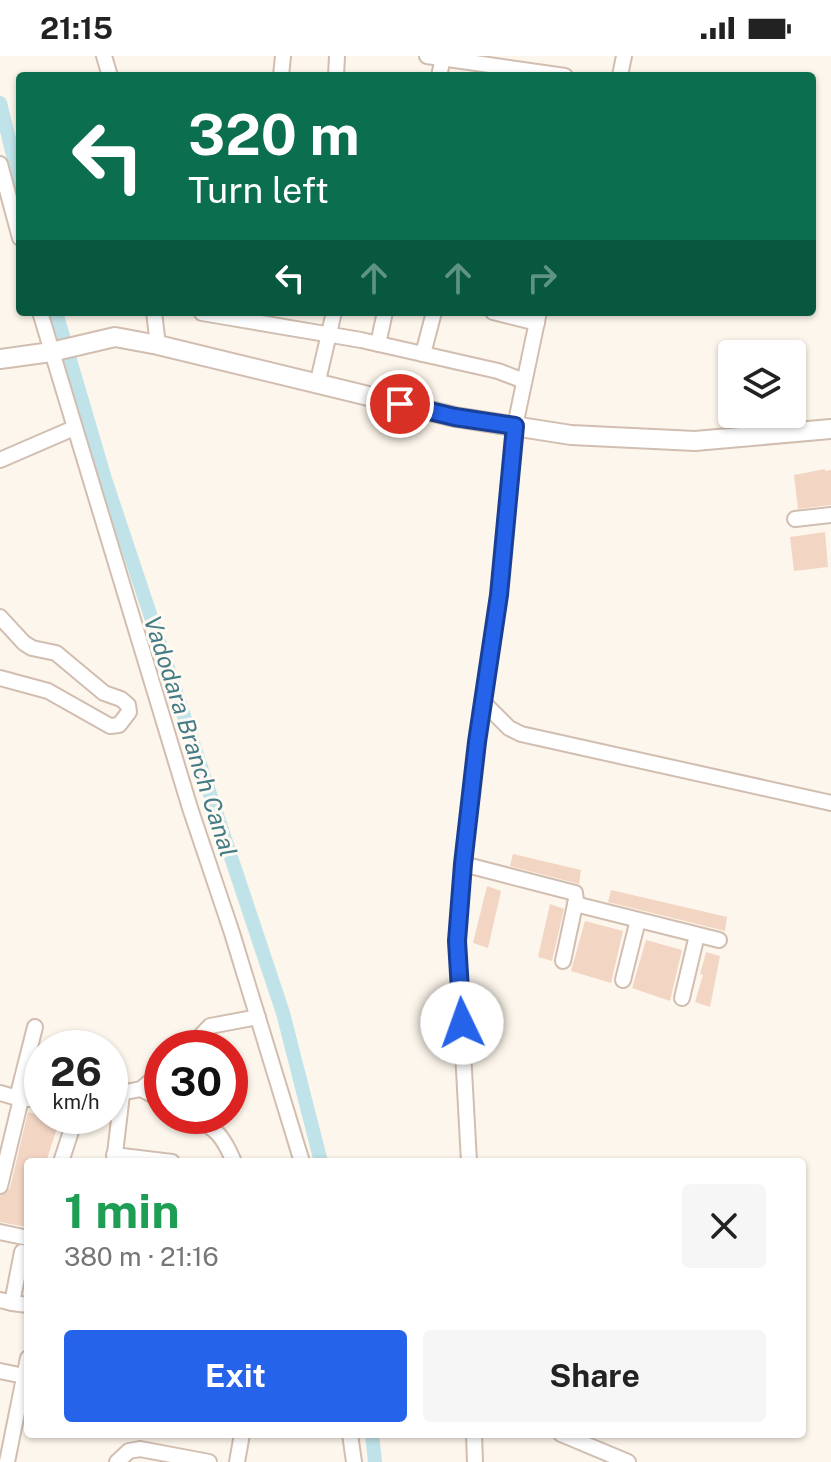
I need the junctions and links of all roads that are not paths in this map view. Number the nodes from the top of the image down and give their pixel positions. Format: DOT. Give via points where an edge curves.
graph roads {
  1 [pos="427,56"];
  2 [pos="443,58"];
  3 [pos="492,70"];
  4 [pos="517,72"];
  5 [pos="0,164"];
  6 [pos="16,223"];
  7 [pos="41,316"];
  8 [pos="154,316"];
  9 [pos="248,316"];
  10 [pos="333,316"];
  11 [pos="384,316"];
  12 [pos="433,316"];
  13 [pos="538,317"];
  14 [pos="279,318"];
  15 [pos="329,334"];
  16 [pos="378,344"];
  17 [pos="158,345"];
  18 [pos="54,352"];
  19 [pos="423,354"];
  20 [pos="0,359"];
  21 [pos="524,381"];
  22 [pos="317,385"];
  23 [pos="515,426"];
  24 [pos="74,428"];
  25 [pos="831,429"];
  26 [pos="0,460"];
  27 [pos="831,515"];
  28 [pos="795,519"];
  29 [pos="0,617"];
  30 [pos="0,678"];
  31 [pos="483,702"];
  32 [pos="831,803"];
  33 [pos="463,864"];
  34 [pos="575,904"];
  35 [pos="638,920"];
  36 [pos="697,935"];
  37 [pos="719,940"];
  38 [pos="563,961"];
  39 [pos="623,980"];
  40 [pos="682,998"];
  41 [pos="258,1017"];
  42 [pos="35,1027"];
  43 [pos="207,1030"];
  44 [pos="144,1087"];
  45 [pos="141,1089"];
  46 [pos="144,1091"];
  47 [pos="128,1092"];
  48 [pos="0,1093"];
  49 [pos="19,1099"];
  50 [pos="24,1099"];
  51 [pos="70,1134"];
  52 [pos="115,1134"];
  53 [pos="220,1134"];
  54 [pos="62,1158"];
  55 [pos="114,1158"];
  56 [pos="232,1158"];
  57 [pos="301,1158"];
  58 [pos="469,1158"];
  59 [pos="0,1186"];
  60 [pos="0,1232"];
  61 [pos="24,1237"];
  62 [pos="22,1252"];
  63 [pos="6,1301"];
  64 [pos="0,1371"];
  65 [pos="24,1376"];
  66 [pos="7,1426"];
  67 [pos="241,1438"];
  68 [pos="351,1438"];
  69 [pos="474,1438"];
  70 [pos="571,1438"];
  71 [pos="7,1462"];
  72 [pos="117,1462"];
  73 [pos="209,1462"];
  74 [pos="237,1462"];
  75 [pos="354,1462"];
  76 [pos="475,1462"];
  77 [pos="628,1462"];
  1 -- 2 [label="street"];
  2 -- 3 [label="street"];
  3 -- 4 [label="street"];
  5 -- 6 [label="street"];
  7 -- 18 [label="street"];
  8 -- 17 [label="street"];
  9 -- 14 [label="street"];
  10 -- 15 [label="street"];
  11 -- 16 [label="street"];
  12 -- 19 [label="street"];
  13 -- 21 [label="street"];
  14 -- 15 [label="street"];
  15 -- 16 [label="street"];
  15 -- 22 [label="street"];
  16 -- 19 [label="street"];
  17 -- 18 [label="street" via="115,337"];
  17 -- 22 [label="street"];
  18 -- 20 [label="street"];
  18 -- 24 [label="street"];
  19 -- 21 [label="street"];
  21 -- 23 [label="street"];
  22 -- 23 [label="street"];
  23 -- 25 [label="street" via="571,435 695,441"];
  23 -- 31 [label="street"];
  24 -- 26 [label="street"];
  24 -- 41 [label="street"];
  27 -- 28 [label="street"];
  29 -- 30 [label="street" via="24,643 56,653 104,693 121,699 129,712 119,725 110,726 48,691"];
  31 -- 32 [label="street" via="521,734"];
  31 -- 33 [label="street"];
  33 -- 34 [label="street" via="569,890 575,893"];
  33 -- 58 [label="street" via="457,941"];
  34 -- 35 [label="street"];
  34 -- 38 [label="street"];
  35 -- 36 [label="street"];
  35 -- 39 [label="street"];
  36 -- 37 [label="street"];
  36 -- 40 [label="street"];
  41 -- 43 [label="street"];
  41 -- 57 [label="street"];
  42 -- 49 [label="street"];
  44 -- 45 [label="street"];
  45 -- 46 [label="street"];
  45 -- 47 [label="street"];
  48 -- 49 [label="street"];
  49 -- 50 [label="street"];
  49 -- 59 [label="street"];
  51 -- 54 [label="street"];
  52 -- 55 [label="street"];
  53 -- 56 [label="street"];
  60 -- 61 [label="street"];
  62 -- 63 [label="street"];
  64 -- 65 [label="street"];
  65 -- 66 [label="street"];
  66 -- 71 [label="street"];
  67 -- 74 [label="street"];
  68 -- 75 [label="street"];
  69 -- 76 [label="street"];
  70 -- 77 [label="street"];
  72 -- 73 [label="street" via="140,1449"];
}
